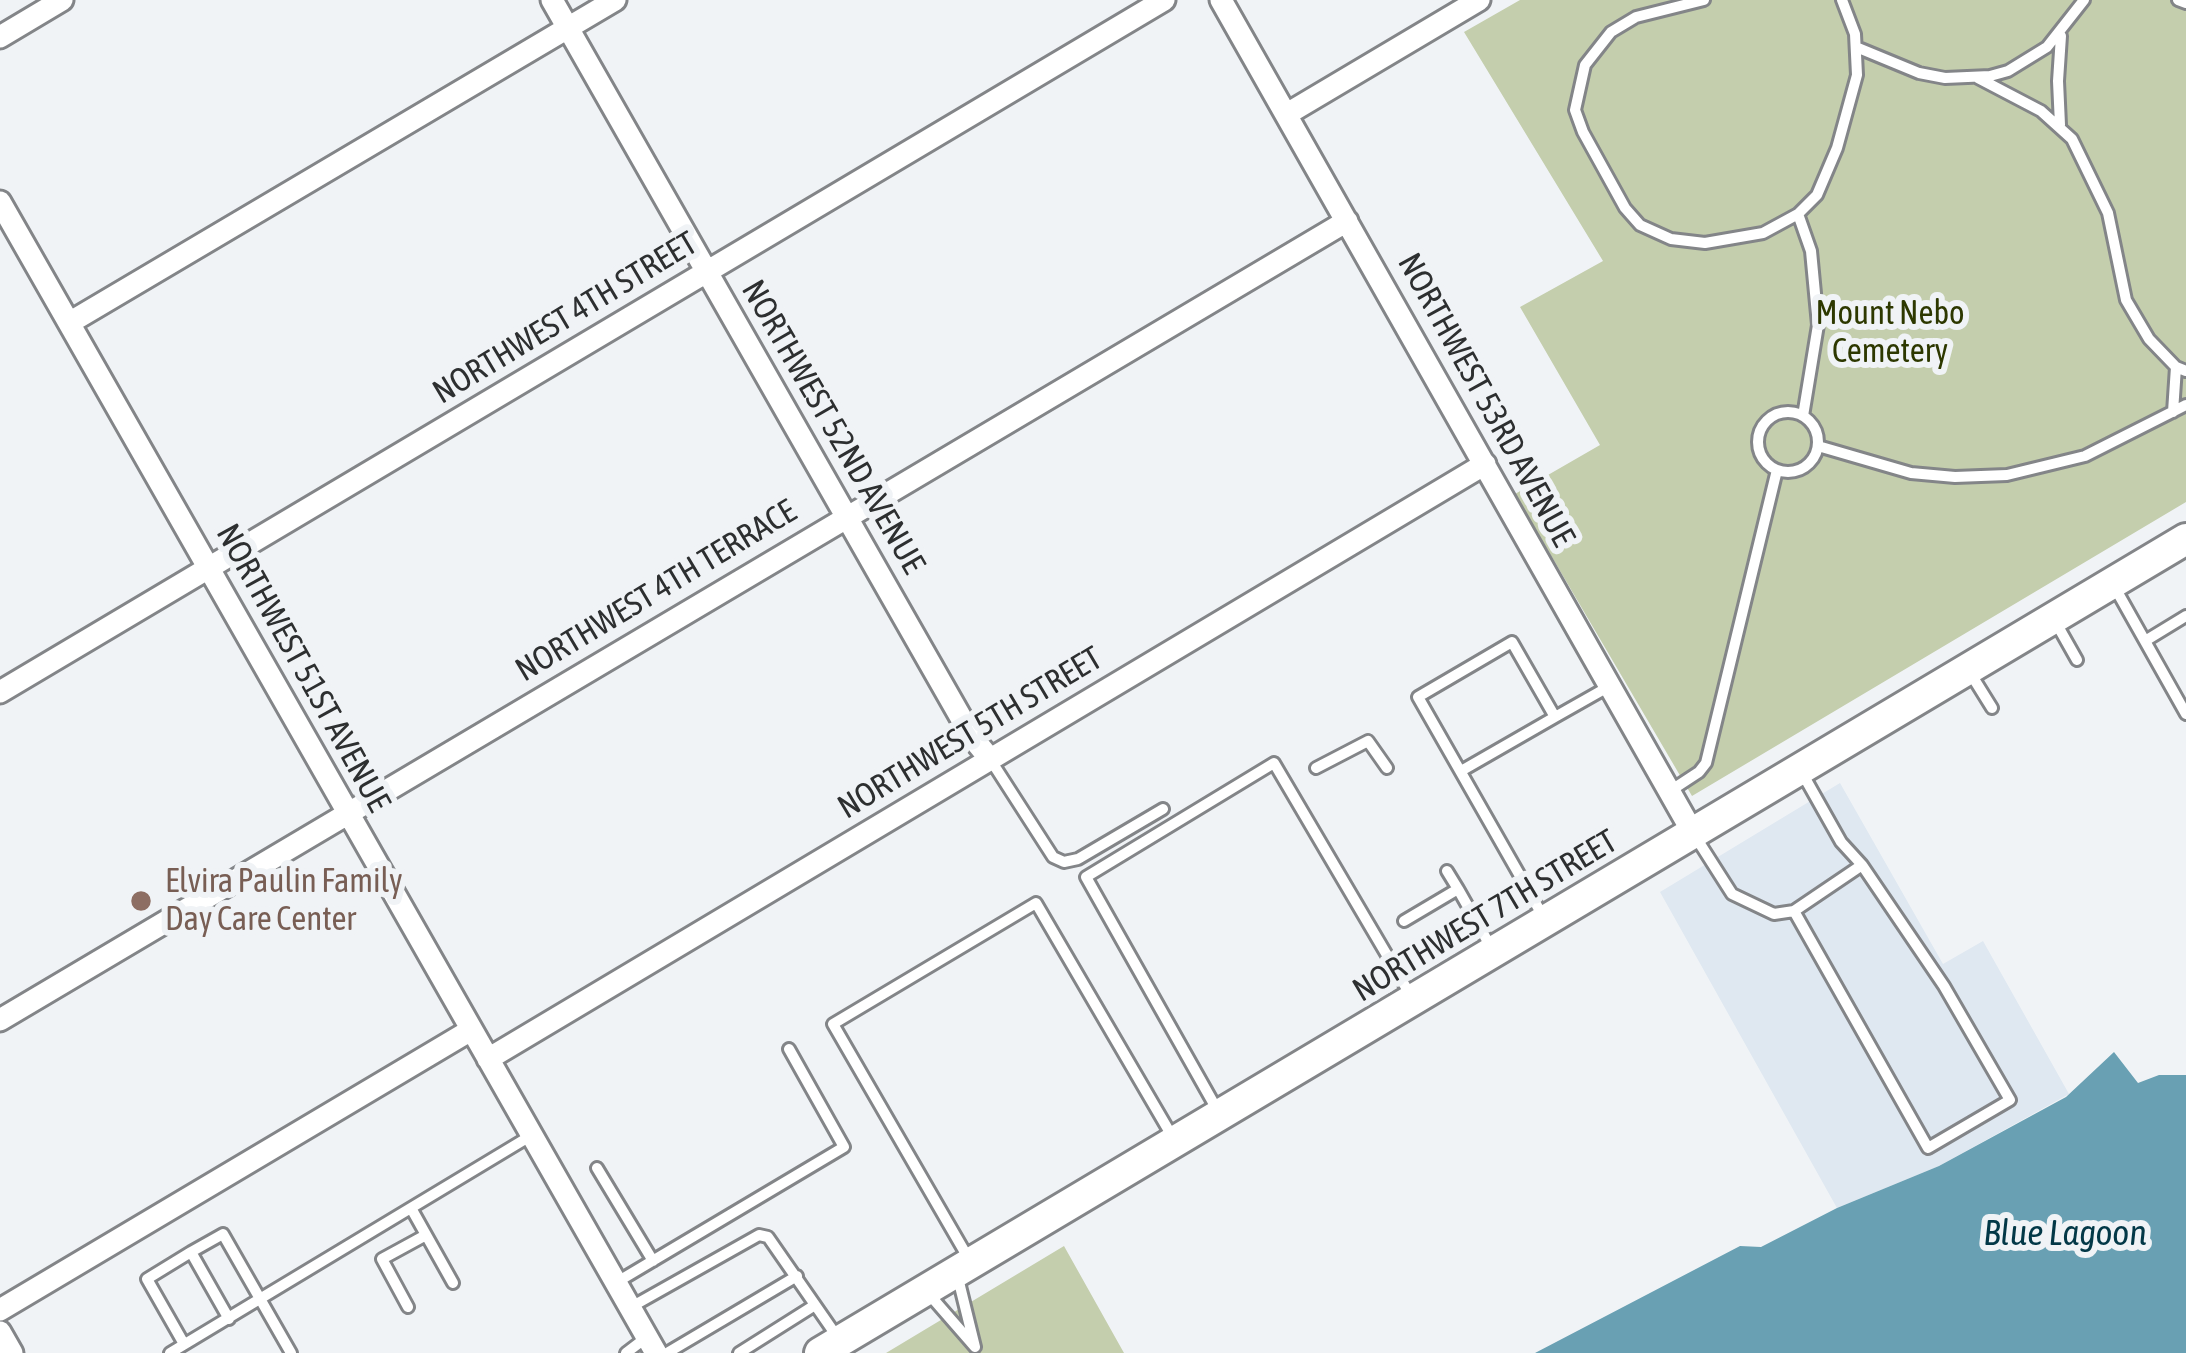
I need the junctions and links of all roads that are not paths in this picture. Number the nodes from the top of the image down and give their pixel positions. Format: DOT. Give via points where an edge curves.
graph roads {
  1 [pos="62,0"];
  2 [pos="552,0"];
  3 [pos="615,0"];
  4 [pos="1165,0"];
  5 [pos="1221,0"];
  6 [pos="1479,0"];
  7 [pos="1704,0"];
  8 [pos="1842,0"];
  9 [pos="2084,0"];
  10 [pos="568,28"];
  11 [pos="2062,32"];
  12 [pos="0,37"];
  13 [pos="1856,46"];
  14 [pos="1978,78"];
  15 [pos="1287,114"];
  16 [pos="2060,125"];
  17 [pos="0,202"];
  18 [pos="1798,214"];
  19 [pos="1347,221"];
  20 [pos="707,272"];
  21 [pos="70,323"];
  22 [pos="2181,369"];
  23 [pos="2186,406"];
  24 [pos="2173,412"];
  25 [pos="1803,416"];
  26 [pos="1819,446"];
  27 [pos="1485,464"];
  28 [pos="1777,470"];
  29 [pos="846,517"];
  30 [pos="2186,539"];
  31 [pos="209,569"];
  32 [pos="2112,582"];
  33 [pos="2186,616"];
  34 [pos="2053,617"];
  35 [pos="2145,641"];
  36 [pos="2077,659"];
  37 [pos="1967,669"];
  38 [pos="1608,687"];
  39 [pos="0,692"];
  40 [pos="1992,708"];
  41 [pos="2186,714"];
  42 [pos="1555,717"];
  43 [pos="990,759"];
  44 [pos="1316,768"];
  45 [pos="1387,768"];
  46 [pos="1800,769"];
  47 [pos="1461,771"];
  48 [pos="1667,793"];
  49 [pos="1163,809"];
  50 [pos="348,814"];
  51 [pos="1693,833"];
  52 [pos="1862,866"];
  53 [pos="1447,871"];
  54 [pos="1457,889"];
  55 [pos="1795,911"];
  56 [pos="1404,921"];
  57 [pos="1546,921"];
  58 [pos="1494,952"];
  59 [pos="1414,1002"];
  60 [pos="0,1020"];
  61 [pos="471,1030"];
  62 [pos="789,1049"];
  63 [pos="488,1058"];
  64 [pos="1221,1116"];
  65 [pos="532,1135"];
  66 [pos="1176,1143"];
  67 [pos="597,1168"];
  68 [pos="411,1208"];
  69 [pos="426,1235"];
  70 [pos="191,1252"];
  71 [pos="653,1261"];
  72 [pos="964,1268"];
  73 [pos="797,1276"];
  74 [pos="453,1282"];
  75 [pos="617,1282"];
  76 [pos="926,1291"];
  77 [pos="261,1299"];
  78 [pos="815,1304"];
  79 [pos="408,1307"];
  80 [pos="632,1307"];
  81 [pos="0,1310"];
  82 [pos="229,1319"];
  83 [pos="0,1331"];
  84 [pos="690,1340"];
  85 [pos="184,1345"];
  86 [pos="652,1345"];
  87 [pos="830,1347"];
  88 [pos="736,1352"];
  89 [pos="12,1353"];
  90 [pos="170,1353"];
  91 [pos="291,1353"];
  92 [pos="626,1353"];
  93 [pos="667,1353"];
  94 [pos="704,1353"];
  1 -- 12 [label="street"];
  2 -- 10 [label="street, NORTHWEST 52ND AVENUE"];
  3 -- 10 [label="street"];
  4 -- 20 [label="street, NORTHWEST 4TH STREET"];
  5 -- 15 [label="street, NORTHWEST 53RD AVENUE"];
  6 -- 15 [label="street"];
  7 -- 18 [label="lane" via="1636,17 1596,47 1578,85 1583,132 1625,208 1654,233 1721,243"];
  8 -- 13 [label="lane"];
  9 -- 11 [label="lane"];
  10 -- 20 [label="street, NORTHWEST 52ND AVENUE"];
  10 -- 21 [label="street"];
  11 -- 14 [label="lane" via="2028,60"];
  11 -- 16 [label="lane"];
  13 -- 14 [label="lane" via="1919,73"];
  13 -- 18 [label="lane" via="1855,92 1826,179"];
  14 -- 16 [label="lane"];
  15 -- 19 [label="street, NORTHWEST 53RD AVENUE"];
  16 -- 22 [label="lane" via="2101,194 2126,300"];
  17 -- 21 [label="street, NORTHWEST 51ST AVENUE"];
  18 -- 25 [label="lane" via="1811,251 1818,325"];
  19 -- 27 [label="street, NORTHWEST 53RD AVENUE"];
  19 -- 29 [label="street, NORTHWEST 4TH TERRACE"];
  20 -- 29 [label="street, NORTHWEST 52ND AVENUE"];
  20 -- 31 [label="street, NORTHWEST 4TH STREET"];
  21 -- 31 [label="street, NORTHWEST 51ST AVENUE"];
  22 -- 24 [label="lane"];
  23 -- 24 [label="lane"];
  24 -- 26 [label="lane" via="2085,456 2007,475 1911,472"];
  25 -- 26 [label="lane"];
  25 -- 28 [label="lane" via="1775,415 1761,429 1758,448"];
  26 -- 28 [label="lane" via="1804,468"];
  27 -- 38 [label="street, NORTHWEST 53RD AVENUE"];
  27 -- 43 [label="street, NORTHWEST 5TH STREET"];
  28 -- 48 [label="lane" via="1706,763"];
  29 -- 43 [label="street, NORTHWEST 52ND AVENUE"];
  29 -- 50 [label="street, NORTHWEST 4TH TERRACE"];
  30 -- 32 [label="main road, NORTHWEST 7TH STREET"];
  31 -- 39 [label="street, NORTHWEST 4TH STREET"];
  31 -- 50 [label="street, NORTHWEST 51ST AVENUE"];
  32 -- 34 [label="main road, NORTHWEST 7TH STREET"];
  32 -- 35 [label="lane"];
  33 -- 35 [label="lane"];
  34 -- 36 [label="lane"];
  34 -- 37 [label="main road, NORTHWEST 7TH STREET"];
  35 -- 41 [label="lane"];
  37 -- 40 [label="lane"];
  37 -- 46 [label="main road, NORTHWEST 7TH STREET"];
  38 -- 42 [label="lane"];
  38 -- 48 [label="street, NORTHWEST 53RD AVENUE"];
  42 -- 47 [label="lane"];
  42 -- 47 [label="lane" via="1512,643 1493,653 1418,698"];
  43 -- 49 [label="lane" via="1053,857 1064,862"];
  43 -- 63 [label="street, NORTHWEST 5TH STREET"];
  44 -- 45 [label="lane" via="1367,741"];
  46 -- 51 [label="main road, NORTHWEST 7TH STREET"];
  46 -- 52 [label="lane"];
  47 -- 57 [label="lane"];
  48 -- 51 [label="street, NORTHWEST 53RD AVENUE"];
  50 -- 60 [label="street, NORTHWEST 4TH TERRACE"];
  50 -- 61 [label="street, NORTHWEST 51ST AVENUE"];
  51 -- 55 [label="lane" via="1732,894 1774,914"];
  51 -- 57 [label="main road, NORTHWEST 7TH STREET"];
  52 -- 55 [label="lane"];
  52 -- 55 [label="lane" via="2010,1100 1928,1148"];
  53 -- 54 [label="lane"];
  54 -- 56 [label="lane"];
  54 -- 58 [label="lane"];
  57 -- 58 [label="main road, NORTHWEST 7TH STREET"];
  58 -- 59 [label="main road, NORTHWEST 7TH STREET"];
  59 -- 64 [label="main road, NORTHWEST 7TH STREET"];
  59 -- 64 [label="lane" via="1274,763 1086,877"];
  61 -- 63 [label="street, NORTHWEST 51ST AVENUE"];
  61 -- 81 [label="street"];
  62 -- 71 [label="lane" via="844,1147"];
  63 -- 65 [label="street, NORTHWEST 51ST AVENUE"];
  64 -- 66 [label="main road, NORTHWEST 7TH STREET"];
  65 -- 68 [label="lane"];
  65 -- 75 [label="street, NORTHWEST 51ST AVENUE"];
  66 -- 72 [label="main road, NORTHWEST 7TH STREET"];
  66 -- 72 [label="lane" via="1036,903 833,1024"];
  67 -- 71 [label="lane"];
  68 -- 69 [label="lane"];
  68 -- 77 [label="lane"];
  69 -- 74 [label="lane"];
  69 -- 79 [label="lane" via="382,1259"];
  70 -- 77 [label="lane" via="223,1234"];
  70 -- 82 [label="lane"];
  70 -- 85 [label="lane" via="147,1279"];
  71 -- 75 [label="lane"];
  72 -- 76 [label="main road, NORTHWEST 7TH STREET"];
  72 -- 76 [label="lane" via="976,1347"];
  73 -- 78 [label="lane"];
  73 -- 80 [label="lane" via="759,1235"];
  73 -- 84 [label="lane"];
  75 -- 80 [label="street, NORTHWEST 51ST AVENUE"];
  76 -- 87 [label="main road, NORTHWEST 7TH STREET"];
  77 -- 82 [label="lane"];
  77 -- 91 [label="lane"];
  78 -- 87 [label="lane"];
  78 -- 88 [label="lane"];
  80 -- 86 [label="street, NORTHWEST 51ST AVENUE"];
  82 -- 85 [label="lane"];
  83 -- 89 [label="street"];
  84 -- 93 [label="lane"];
  84 -- 94 [label="lane"];
  85 -- 90 [label="lane"];
  86 -- 92 [label="lane"];
}
